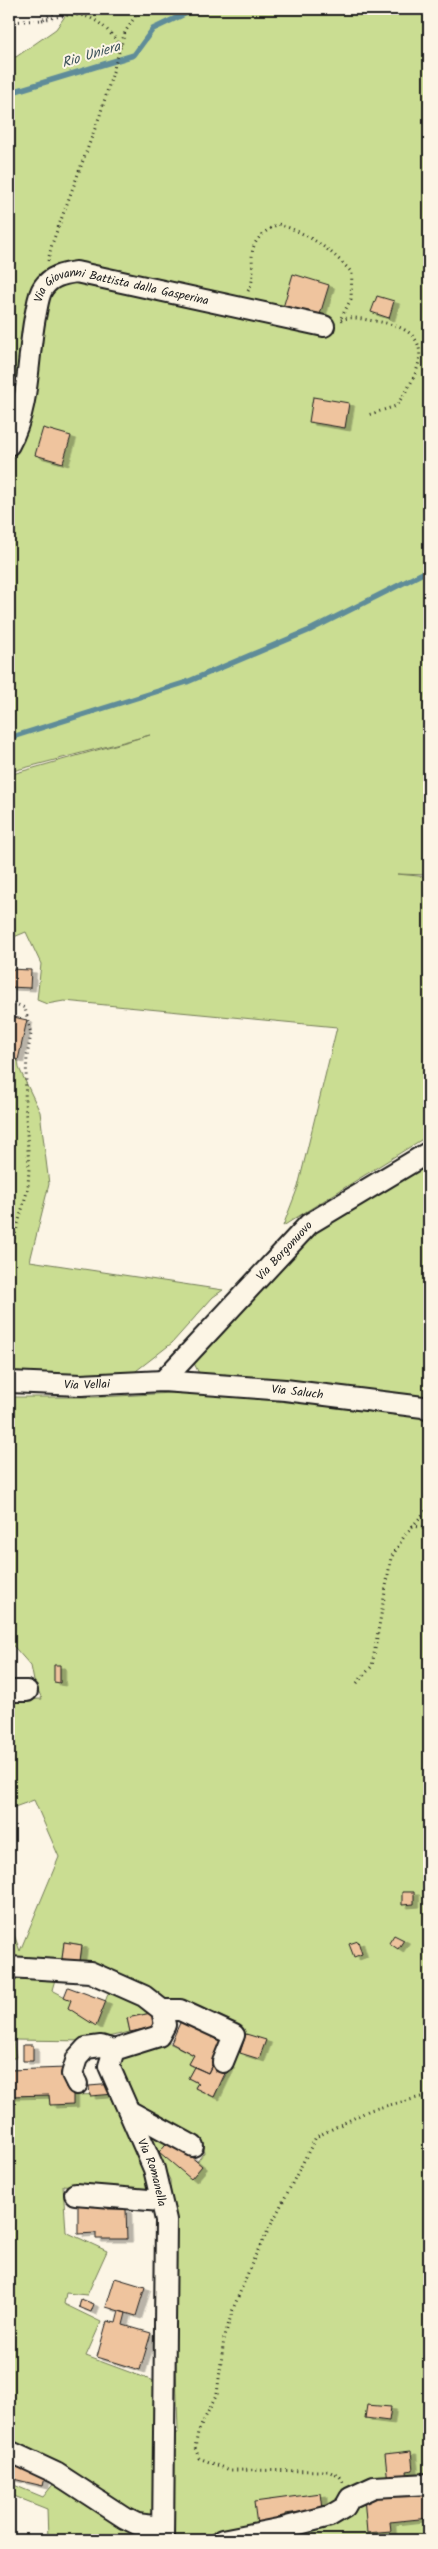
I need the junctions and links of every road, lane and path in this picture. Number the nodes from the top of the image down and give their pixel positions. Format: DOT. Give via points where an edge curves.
graph roads {
  1 [pos="61,9"];
  2 [pos="140,9"];
  3 [pos="42,20"];
  4 [pos="9,22"];
  5 [pos="121,47"];
  6 [pos="42,288"];
  7 [pos="231,306"];
  8 [pos="332,323"];
  9 [pos="368,415"];
  10 [pos="9,445"];
  11 [pos="9,1001"];
  12 [pos="429,1152"];
  13 [pos="9,1256"];
  14 [pos="163,1381"];
  15 [pos="9,1382"];
  16 [pos="429,1410"];
  17 [pos="429,1507"];
  18 [pos="412,1526"];
  19 [pos="429,1528"];
  20 [pos="357,1683"];
  21 [pos="9,1967"];
  22 [pos="162,2010"];
  23 [pos="114,2050"];
  24 [pos="223,2062"];
  25 [pos="77,2084"];
  26 [pos="429,2095"];
  27 [pos="129,2111"];
  28 [pos="192,2146"];
  29 [pos="75,2194"];
  30 [pos="161,2201"];
  31 [pos="9,2451"];
  32 [pos="429,2484"];
  33 [pos="350,2498"];
  34 [pos="163,2534"];
  35 [pos="222,2540"];
  1 -- 3 [label="path"];
  2 -- 5 [label="path" via="125,32"];
  3 -- 4 [label="path"];
  3 -- 5 [label="path" via="84,14 100,24"];
  5 -- 6 [label="path" via="52,244"];
  6 -- 7 [label="street, Via Giovanni Battista dalla Gasperina" via="56,276 76,272"];
  6 -- 10 [label="street, Via Giovanni Battista dalla Gasperina" via="20,416"];
  7 -- 8 [label="street, Via Giovanni Battista dalla Gasperina"];
  7 -- 8 [label="path" via="248,292 252,284 254,245 266,230 278,224 294,229 337,255 352,273 351,298"];
  8 -- 9 [label="path" via="349,316 393,324 406,330 419,346 422,355 419,365 396,406"];
  11 -- 13 [label="path" via="24,1008 31,1034 26,1056 25,1100 29,1139 28,1188"];
  12 -- 14 [label="street, Via Borgonuovo" via="309,1224"];
  14 -- 15 [label="street, Via Vellai" via="80,1385"];
  14 -- 16 [label="street, Via Saluch" via="285,1390"];
  17 -- 18 [label="path"];
  18 -- 19 [label="path"];
  18 -- 20 [label="path" via="391,1558 372,1666"];
  21 -- 22 [label="street" via="90,1972 144,1996"];
  22 -- 23 [label="street" via="165,2025 159,2036"];
  22 -- 24 [label="street" via="180,2010 234,2035"];
  23 -- 25 [label="street" via="101,2046 86,2048 77,2058 72,2074"];
  23 -- 27 [label="street, Via Romanella" via="109,2066"];
  26 -- 33 [label="path" via="370,2110 316,2137 255,2256 233,2309 224,2339 217,2394 198,2432 195,2448 199,2458 230,2470 328,2471 340,2477"];
  27 -- 28 [label="street"];
  27 -- 30 [label="street, Via Romanella" via="154,2169"];
  29 -- 30 [label="street"];
  30 -- 34 [label="street, Via Romanella" via="166,2220"];
  31 -- 34 [label="street" via="56,2473 125,2518"];
  32 -- 33 [label="street" via="374,2487"];
  33 -- 35 [label="street" via="345,2507 330,2516"];
}
